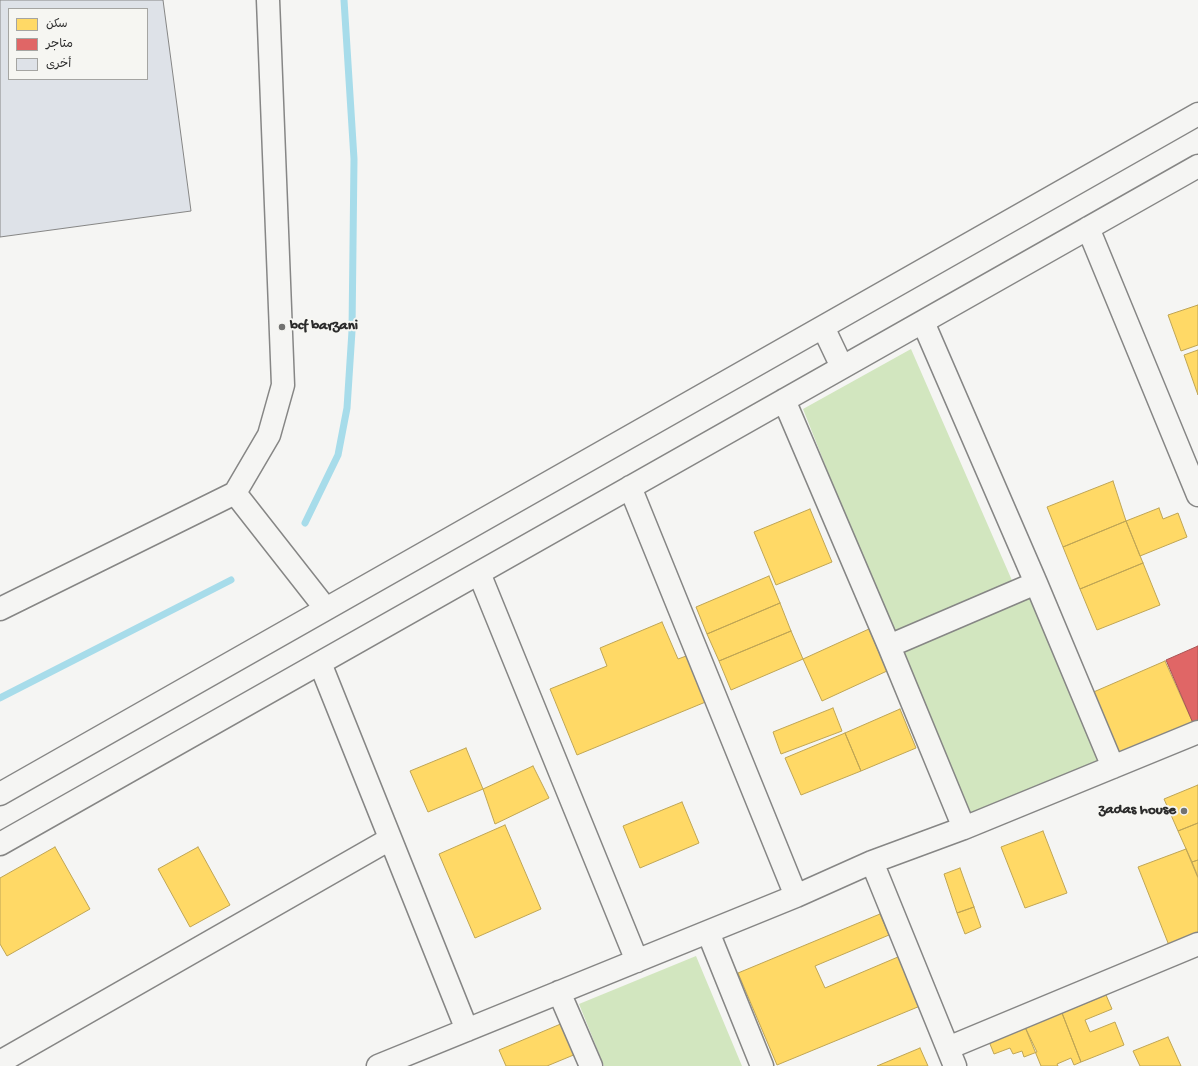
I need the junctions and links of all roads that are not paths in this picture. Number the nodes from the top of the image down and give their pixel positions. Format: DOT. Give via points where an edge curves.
graph roads {
  1 [pos="268,0"];
  2 [pos="1198,114"];
  3 [pos="1198,166"];
  4 [pos="1088,228"];
  5 [pos="923,322"];
  6 [pos="823,327"];
  7 [pos="842,367"];
  8 [pos="784,400"];
  9 [pos="630,487"];
  10 [pos="235,493"];
  11 [pos="1198,495"];
  12 [pos="479,573"];
  13 [pos="1036,583"];
  14 [pos="0,609"];
  15 [pos="326,609"];
  16 [pos="889,646"];
  17 [pos="320,663"];
  18 [pos="1198,734"];
  19 [pos="1113,767"];
  20 [pos="0,794"];
  21 [pos="964,828"];
  22 [pos="390,839"];
  23 [pos="0,844"];
  24 [pos="872,862"];
  25 [pos="796,896"];
  26 [pos="708,932"];
  27 [pos="1198,944"];
  28 [pos="637,961"];
  29 [pos="560,992"];
  30 [pos="468,1030"];
  31 [pos="952,1057"];
  32 [pos="0,1062"];
  33 [pos="392,1063"];
  34 [pos="590,1066"];
  35 [pos="762,1066"];
  1 -- 10 [label="street" via="282,385 269,435"];
  2 -- 6 [label="street"];
  3 -- 4 [label="street"];
  4 -- 5 [label="street"];
  4 -- 11 [label="street"];
  5 -- 7 [label="street"];
  5 -- 13 [label="street"];
  6 -- 7 [label="street"];
  6 -- 15 [label="street"];
  7 -- 8 [label="street"];
  8 -- 9 [label="street"];
  8 -- 16 [label="street"];
  9 -- 12 [label="street"];
  9 -- 25 [label="street"];
  10 -- 14 [label="street"];
  10 -- 15 [label="street"];
  12 -- 17 [label="street"];
  12 -- 28 [label="street"];
  13 -- 16 [label="street"];
  13 -- 19 [label="street"];
  15 -- 20 [label="street"];
  16 -- 21 [label="street"];
  17 -- 22 [label="street"];
  17 -- 23 [label="street"];
  18 -- 19 [label="street"];
  19 -- 21 [label="street"];
  21 -- 24 [label="street"];
  22 -- 30 [label="street"];
  22 -- 32 [label="street"];
  24 -- 25 [label="street"];
  24 -- 31 [label="street"];
  25 -- 26 [label="street"];
  26 -- 28 [label="street"];
  26 -- 35 [label="street"];
  27 -- 31 [label="street"];
  28 -- 29 [label="street"];
  29 -- 30 [label="street"];
  29 -- 34 [label="street"];
  30 -- 33 [label="street"];
}
